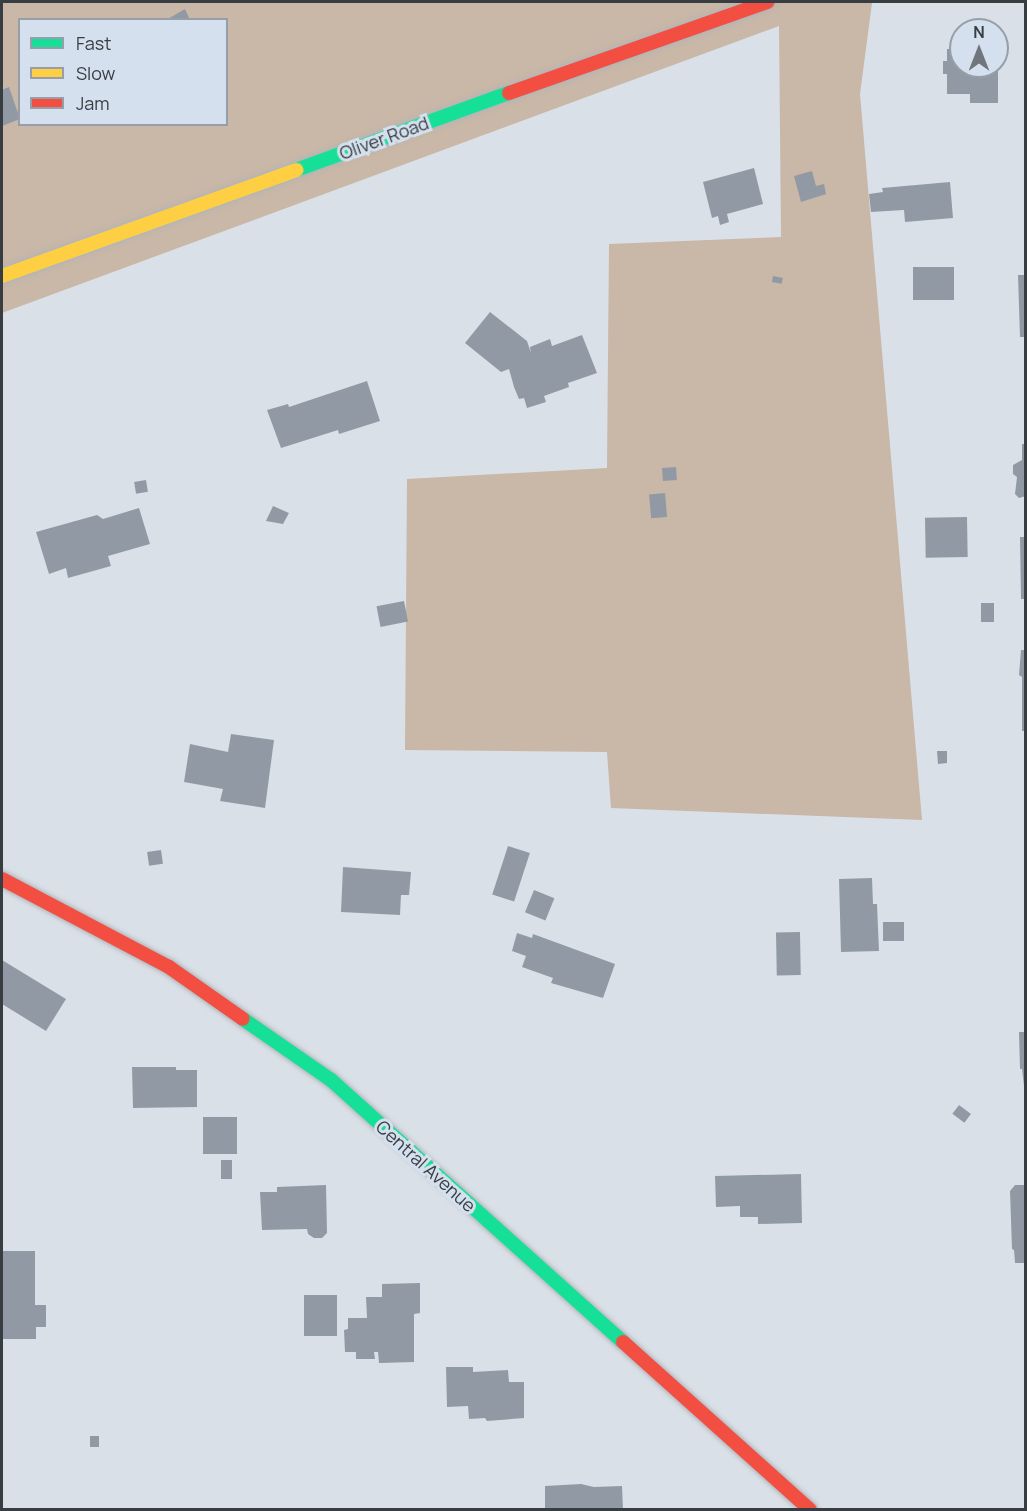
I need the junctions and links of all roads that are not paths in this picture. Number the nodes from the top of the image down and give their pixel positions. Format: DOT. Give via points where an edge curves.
graph roads {
  1 [pos="768,2"];
  2 [pos="2,276"];
  3 [pos="2,879"];
  4 [pos="810,1509"];
  1 -- 2 [label="street, Oliver Road"];
  3 -- 4 [label="street, Central Avenue" via="169,967 331,1080"];
}
